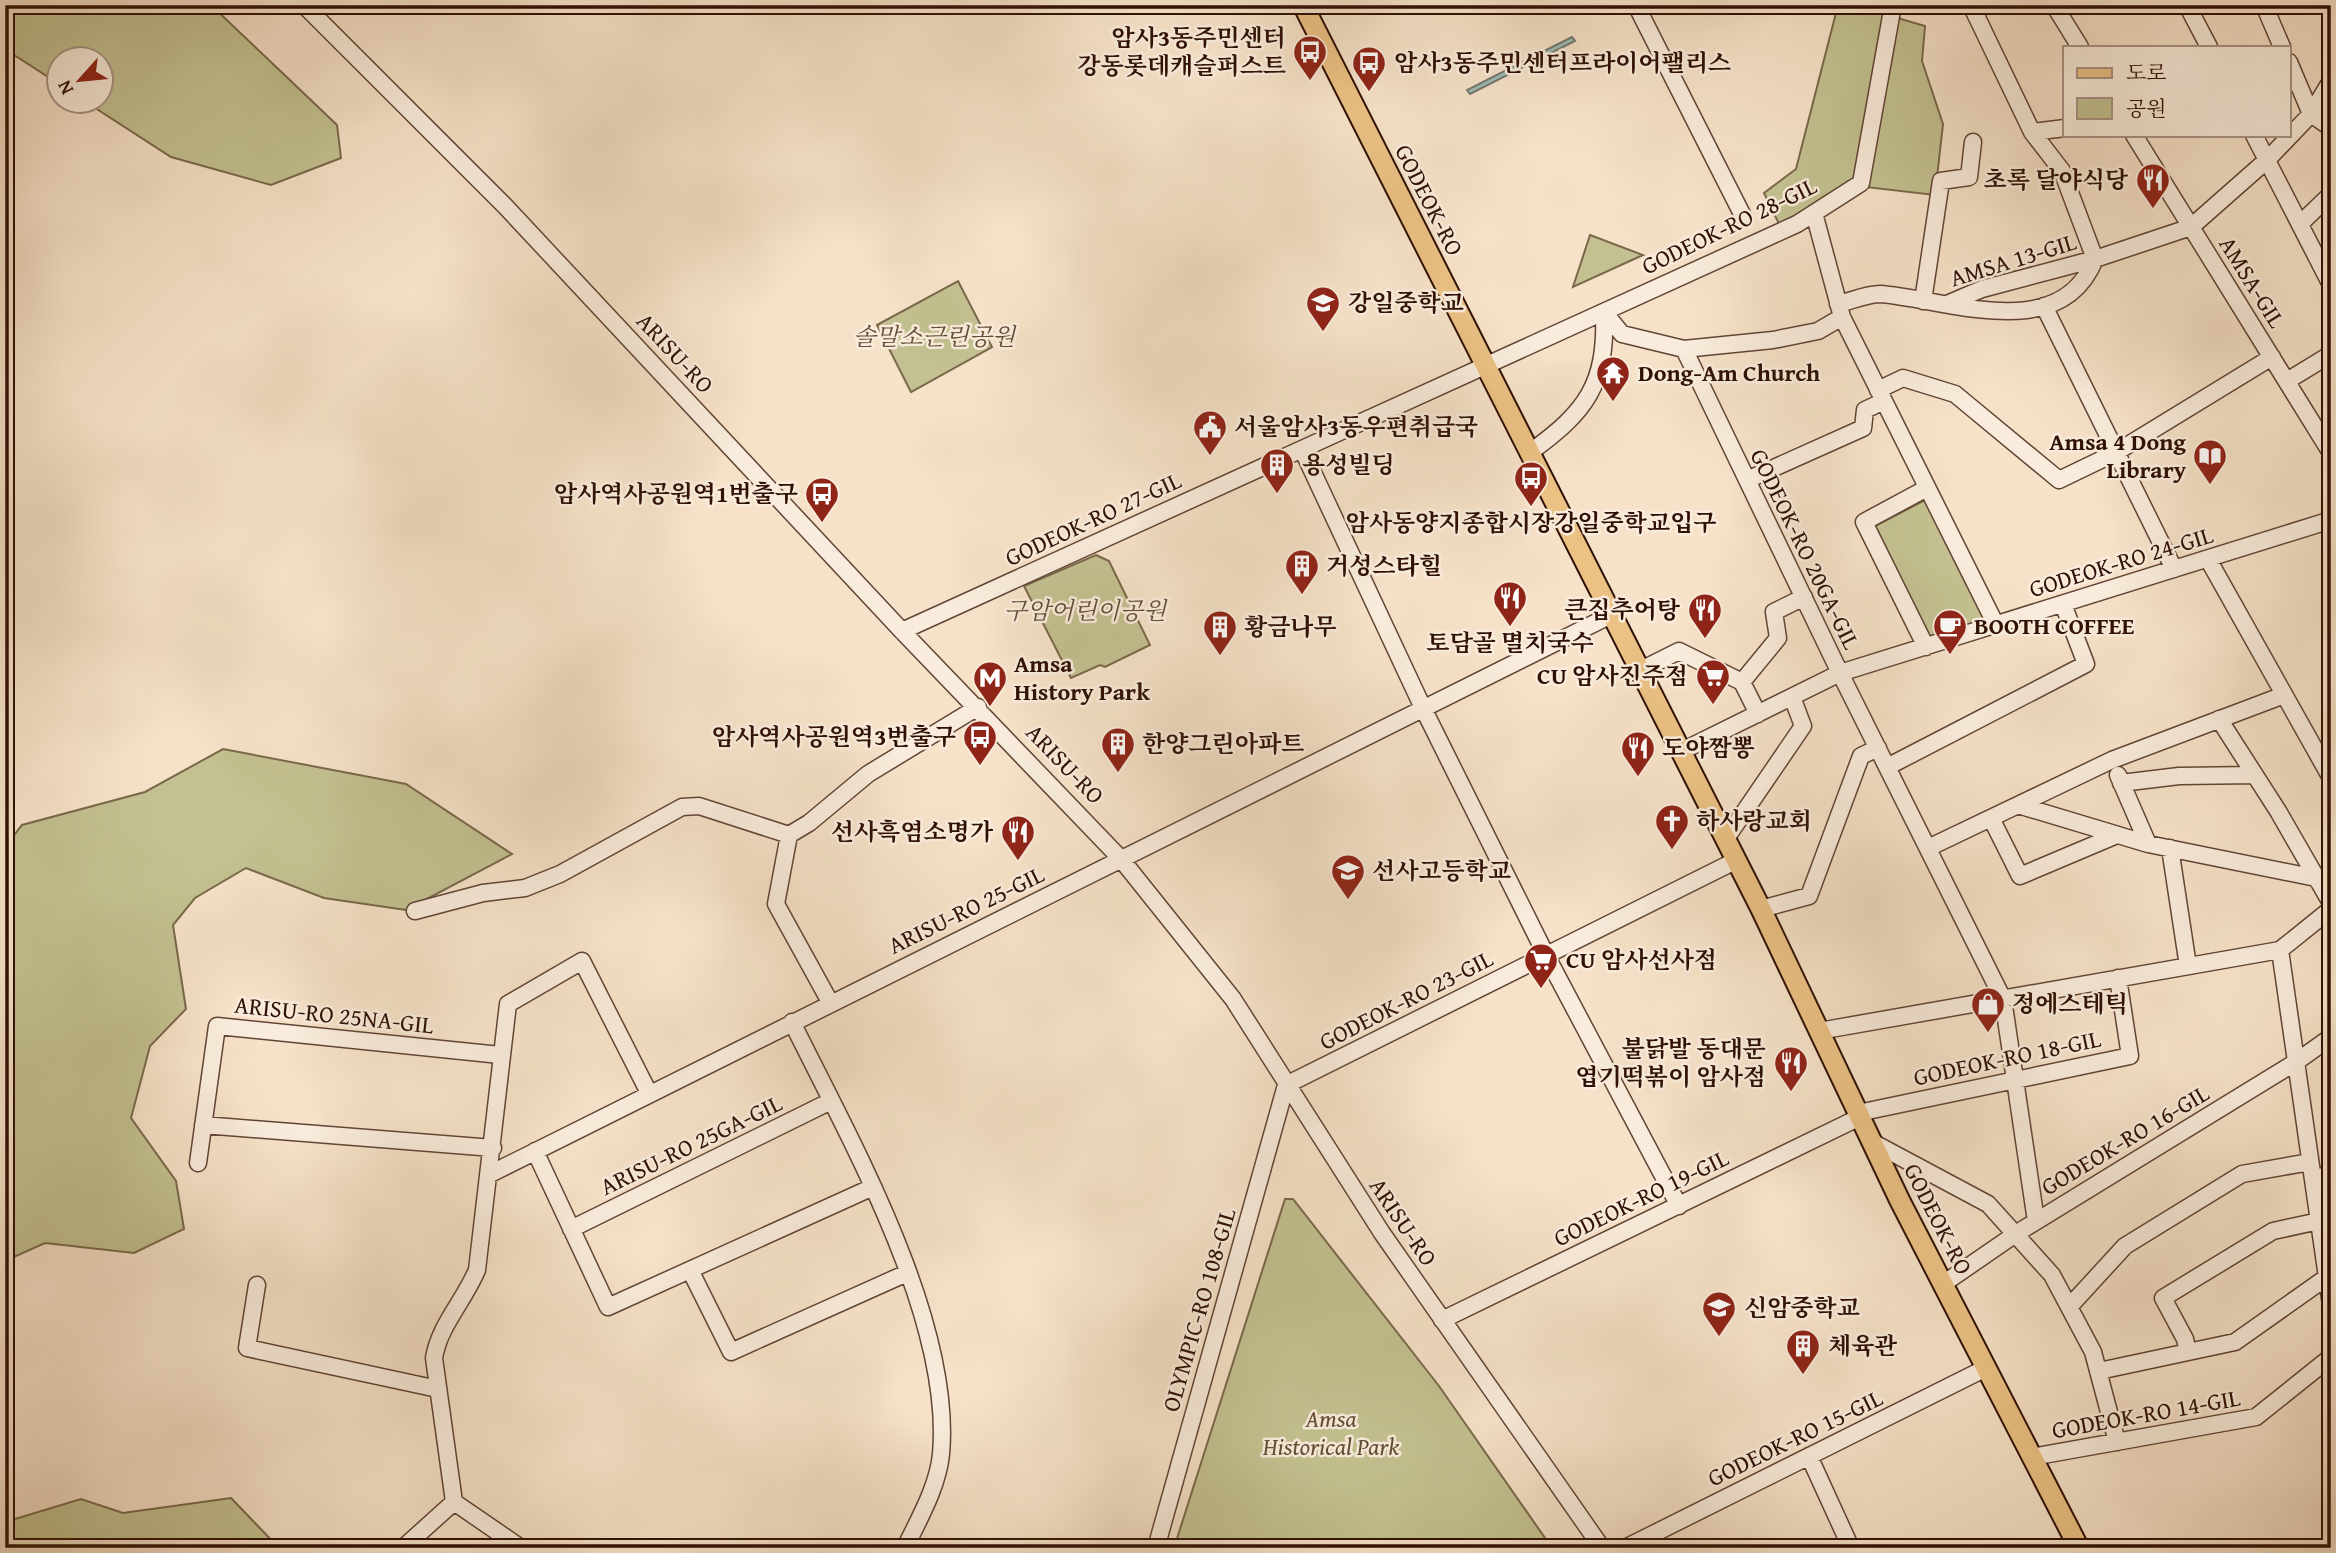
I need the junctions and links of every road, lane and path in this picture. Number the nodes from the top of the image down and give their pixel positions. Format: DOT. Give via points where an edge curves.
graph roads {
  1 [pos="303,5"];
  2 [pos="1303,5"];
  3 [pos="1636,5"];
  4 [pos="1893,5"];
  5 [pos="1971,5"];
  6 [pos="2054,5"];
  7 [pos="2187,5"];
  8 [pos="2264,5"];
  9 [pos="2079,46"];
  10 [pos="2208,46"];
  11 [pos="2282,46"];
  12 [pos="2290,64"];
  13 [pos="2331,81"];
  14 [pos="2311,114"];
  15 [pos="2063,128"];
  16 [pos="2331,128"];
  17 [pos="2032,132"];
  18 [pos="2135,136"];
  19 [pos="2255,136"];
  20 [pos="2290,136"];
  21 [pos="2290,136"];
  22 [pos="1973,142"];
  23 [pos="2267,160"];
  24 [pos="2331,194"];
  25 [pos="1814,213"];
  26 [pos="1743,216"];
  27 [pos="2300,225"];
  28 [pos="2191,227"];
  29 [pos="2095,260"];
  30 [pos="2329,277"];
  31 [pos="1923,301"];
  32 [pos="1945,305"];
  33 [pos="2044,306"];
  34 [pos="1840,310"];
  35 [pos="1604,312"];
  36 [pos="1684,349"];
  37 [pos="2331,354"];
  38 [pos="2272,357"];
  39 [pos="1485,366"];
  40 [pos="2287,381"];
  41 [pos="1881,395"];
  42 [pos="2329,448"];
  43 [pos="1302,449"];
  44 [pos="1529,453"];
  45 [pos="2115,453"];
  46 [pos="1747,480"];
  47 [pos="1927,488"];
  48 [pos="2331,520"];
  49 [pos="2208,559"];
  50 [pos="2175,569"];
  51 [pos="1804,597"];
  52 [pos="2063,604"];
  53 [pos="1611,615"];
  54 [pos="1996,625"];
  55 [pos="902,631"];
  56 [pos="1926,647"];
  57 [pos="1639,671"];
  58 [pos="1840,673"];
  59 [pos="1742,682"];
  60 [pos="2284,695"];
  61 [pos="1792,697"];
  62 [pos="978,707"];
  63 [pos="1423,708"];
  64 [pos="1758,714"];
  65 [pos="2219,719"];
  66 [pos="1878,748"];
  67 [pos="1680,752"];
  68 [pos="2112,760"];
  69 [pos="1887,767"];
  70 [pos="2255,775"];
  71 [pos="2331,778"];
  72 [pos="2121,783"];
  73 [pos="2018,805"];
  74 [pos="1991,818"];
  75 [pos="789,835"];
  76 [pos="2117,835"];
  77 [pos="1725,840"];
  78 [pos="2148,844"];
  79 [pos="1928,848"];
  80 [pos="2170,848"];
  81 [pos="1121,859"];
  82 [pos="1735,861"];
  83 [pos="2316,878"];
  84 [pos="2331,903"];
  85 [pos="1761,909"];
  86 [pos="2331,909"];
  87 [pos="415,911"];
  88 [pos="2280,950"];
  89 [pos="1546,955"];
  90 [pos="2189,966"];
  91 [pos="2118,978"];
  92 [pos="2003,999"];
  93 [pos="830,1002"];
  94 [pos="792,1022"];
  95 [pos="1819,1031"];
  96 [pos="2331,1037"];
  97 [pos="500,1055"];
  98 [pos="2296,1062"];
  99 [pos="2015,1079"];
  100 [pos="1286,1085"];
  101 [pos="649,1093"];
  102 [pos="831,1101"];
  103 [pos="1859,1115"];
  104 [pos="203,1125"];
  105 [pos="1872,1142"];
  106 [pos="493,1148"];
  107 [pos="535,1151"];
  108 [pos="2310,1162"];
  109 [pos="198,1163"];
  110 [pos="490,1174"];
  111 [pos="2331,1174"];
  112 [pos="2313,1179"];
  113 [pos="873,1187"];
  114 [pos="1679,1206"];
  115 [pos="2036,1221"];
  116 [pos="2319,1221"];
  117 [pos="571,1229"];
  118 [pos="2017,1233"];
  119 [pos="690,1270"];
  120 [pos="907,1273"];
  121 [pos="1943,1284"];
  122 [pos="257,1285"];
  123 [pos="2329,1290"];
  124 [pos="2069,1307"];
  125 [pos="1443,1320"];
  126 [pos="2188,1352"];
  127 [pos="2331,1357"];
  128 [pos="1986,1368"];
  129 [pos="2099,1371"];
  130 [pos="438,1388"];
  131 [pos="2117,1442"];
  132 [pos="1809,1456"];
  133 [pos="2032,1457"];
  134 [pos="454,1502"];
  135 [pos="403,1548"];
  136 [pos="521,1548"];
  137 [pos="905,1548"];
  138 [pos="1156,1548"];
  139 [pos="1602,1548"];
  140 [pos="1625,1548"];
  141 [pos="1851,1548"];
  142 [pos="2079,1548"];
  1 -- 55 [label="street, ARISU-RO" via="515,216"];
  2 -- 39 [label="main road, GODEOK-RO"];
  3 -- 26 [label="street"];
  4 -- 25 [label="street, GODEOK-RO 28-GIL" via="1861,183"];
  5 -- 17 [label="street"];
  6 -- 9 [label="street"];
  7 -- 10 [label="street"];
  8 -- 11 [label="street"];
  12 -- 14 [label="street"];
  13 -- 14 [label="street"];
  14 -- 16 [label="street"];
  14 -- 21 [label="street"];
  15 -- 17 [label="street"];
  17 -- 29 [label="street" via="2062,171"];
  18 -- 28 [label="street, AMSA-GIL"];
  19 -- 23 [label="street"];
  20 -- 23 [label="street"];
  22 -- 31 [label="street" via="1969,177 1941,181"];
  23 -- 27 [label="street"];
  23 -- 28 [label="street"];
  24 -- 27 [label="street"];
  25 -- 34 [label="street"];
  25 -- 35 [label="street, GODEOK-RO 28-GIL"];
  27 -- 30 [label="street"];
  28 -- 29 [label="street, AMSA 13-GIL"];
  28 -- 38 [label="street, AMSA-GIL"];
  29 -- 32 [label="street, AMSA 13-GIL" via="1982,289"];
  29 -- 33 [label="street, AMSA 13-GIL" via="2090,272 2060,302"];
  31 -- 32 [label="street, AMSA 13-GIL"];
  31 -- 34 [label="street, AMSA 13-GIL" via="1877,294"];
  32 -- 33 [label="street, AMSA 13-GIL" via="2013,312"];
  33 -- 45 [label="street"];
  34 -- 36 [label="street" via="1818,331"];
  34 -- 41 [label="street"];
  35 -- 36 [label="street" via="1622,334"];
  35 -- 39 [label="street, GODEOK-RO 28-GIL"];
  35 -- 44 [label="street" via="1605,342 1596,385 1565,428"];
  36 -- 46 [label="street, GODEOK-RO 20GA-GIL"];
  37 -- 40 [label="street"];
  38 -- 40 [label="street, AMSA-GIL"];
  38 -- 45 [label="street"];
  39 -- 43 [label="street, GODEOK-RO 27-GIL"];
  39 -- 44 [label="main road, GODEOK-RO"];
  40 -- 42 [label="street, AMSA-GIL"];
  41 -- 45 [label="street" via="1903,378 1955,394 2059,480"];
  41 -- 46 [label="street" via="1865,411 1863,429"];
  41 -- 47 [label="street"];
  43 -- 55 [label="street, GODEOK-RO 27-GIL"];
  43 -- 63 [label="street"];
  44 -- 53 [label="main road, GODEOK-RO"];
  45 -- 50 [label="street"];
  46 -- 51 [label="street, GODEOK-RO 20GA-GIL"];
  47 -- 54 [label="street"];
  47 -- 56 [label="street" via="1864,522"];
  48 -- 49 [label="street, GODEOK-RO 24-GIL"];
  49 -- 50 [label="street, GODEOK-RO 24-GIL"];
  49 -- 60 [label="street"];
  50 -- 52 [label="street, GODEOK-RO 24-GIL"];
  51 -- 58 [label="street, GODEOK-RO 20GA-GIL"];
  51 -- 59 [label="street" via="1774,612 1778,638"];
  52 -- 54 [label="street, GODEOK-RO 24-GIL"];
  52 -- 69 [label="street" via="2085,664"];
  53 -- 57 [label="main road, GODEOK-RO"];
  53 -- 63 [label="street, ARISU-RO 25-GIL"];
  54 -- 56 [label="street, GODEOK-RO 24-GIL"];
  55 -- 62 [label="street, ARISU-RO"];
  56 -- 58 [label="street, GODEOK-RO 24-GIL"];
  57 -- 59 [label="street" via="1679,651"];
  57 -- 67 [label="main road, GODEOK-RO"];
  58 -- 61 [label="street, GODEOK-RO 24-GIL"];
  58 -- 66 [label="street, GODEOK-RO 20GA-GIL"];
  59 -- 64 [label="street"];
  60 -- 65 [label="street"];
  60 -- 71 [label="street"];
  61 -- 64 [label="street, GODEOK-RO 24-GIL"];
  61 -- 77 [label="street" via="1803,726"];
  62 -- 75 [label="street" via="868,774"];
  62 -- 81 [label="street, ARISU-RO"];
  63 -- 81 [label="street, ARISU-RO 25-GIL"];
  63 -- 89 [label="street"];
  64 -- 67 [label="street, GODEOK-RO 24-GIL"];
  65 -- 68 [label="street"];
  65 -- 70 [label="street"];
  66 -- 69 [label="street, GODEOK-RO 20GA-GIL"];
  66 -- 85 [label="street" via="1861,756 1809,896"];
  67 -- 77 [label="main road, GODEOK-RO"];
  68 -- 72 [label="street"];
  68 -- 73 [label="street"];
  69 -- 79 [label="street, GODEOK-RO 20GA-GIL"];
  70 -- 72 [label="street" via="2179,776"];
  70 -- 83 [label="street"];
  72 -- 78 [label="street"];
  73 -- 74 [label="street"];
  73 -- 76 [label="street"];
  74 -- 76 [label="street" via="2020,876"];
  74 -- 79 [label="street"];
  75 -- 87 [label="street" via="699,806 682,807 560,874 525,888 483,893"];
  75 -- 93 [label="street" via="776,904"];
  76 -- 78 [label="street"];
  77 -- 82 [label="main road, GODEOK-RO"];
  78 -- 80 [label="street"];
  79 -- 92 [label="street, GODEOK-RO 20GA-GIL"];
  80 -- 83 [label="street"];
  80 -- 90 [label="street"];
  81 -- 93 [label="street, ARISU-RO 25-GIL"];
  81 -- 100 [label="street, ARISU-RO" via="1233,999"];
  82 -- 85 [label="main road, GODEOK-RO"];
  82 -- 89 [label="street, GODEOK-RO 23-GIL"];
  83 -- 84 [label="street"];
  85 -- 95 [label="main road, GODEOK-RO"];
  86 -- 88 [label="street"];
  88 -- 90 [label="street"];
  88 -- 98 [label="street"];
  89 -- 100 [label="street, GODEOK-RO 23-GIL"];
  89 -- 114 [label="street"];
  90 -- 91 [label="street"];
  91 -- 92 [label="street"];
  91 -- 99 [label="street, GODEOK-RO 18-GIL" via="2130,1056"];
  92 -- 95 [label="street"];
  92 -- 99 [label="street, GODEOK-RO 20GA-GIL"];
  93 -- 94 [label="street, ARISU-RO 25-GIL"];
  94 -- 101 [label="street, ARISU-RO 25-GIL"];
  94 -- 102 [label="street"];
  95 -- 103 [label="main road, GODEOK-RO"];
  96 -- 98 [label="street, GODEOK-RO 16-GIL"];
  97 -- 101 [label="street" via="508,1004 582,961"];
  97 -- 104 [label="street, ARISU-RO 25NA-GIL" via="217,1026"];
  97 -- 106 [label="street"];
  98 -- 108 [label="street"];
  98 -- 115 [label="street, GODEOK-RO 16-GIL"];
  99 -- 103 [label="street, GODEOK-RO 18-GIL"];
  99 -- 115 [label="street, GODEOK-RO 20GA-GIL"];
  100 -- 125 [label="street, ARISU-RO"];
  100 -- 138 [label="street, OLYMPIC-RO 108-GIL"];
  101 -- 107 [label="street, ARISU-RO 25-GIL"];
  102 -- 113 [label="street"];
  102 -- 117 [label="street, ARISU-RO 25GA-GIL"];
  103 -- 105 [label="main road, GODEOK-RO"];
  103 -- 114 [label="street, GODEOK-RO 19-GIL"];
  104 -- 106 [label="street"];
  104 -- 109 [label="street"];
  105 -- 118 [label="street" via="1988,1204"];
  105 -- 121 [label="main road, GODEOK-RO"];
  106 -- 110 [label="street"];
  107 -- 110 [label="street, ARISU-RO 25-GIL"];
  107 -- 117 [label="street"];
  108 -- 112 [label="street"];
  108 -- 124 [label="street" via="2242,1174 2126,1246"];
  110 -- 130 [label="street" via="477,1270 437,1338"];
  111 -- 112 [label="street"];
  112 -- 116 [label="street"];
  113 -- 119 [label="street"];
  113 -- 120 [label="street"];
  114 -- 125 [label="street, GODEOK-RO 19-GIL"];
  115 -- 118 [label="street, GODEOK-RO 16-GIL"];
  116 -- 123 [label="street"];
  116 -- 126 [label="street" via="2273,1231 2163,1298"];
  117 -- 119 [label="street" via="608,1307"];
  118 -- 121 [label="street, GODEOK-RO 16-GIL"];
  118 -- 124 [label="street" via="2052,1275"];
  119 -- 120 [label="street" via="731,1352"];
  120 -- 137 [label="street" via="931,1350 941,1455"];
  121 -- 128 [label="main road, GODEOK-RO"];
  122 -- 130 [label="street" via="247,1348"];
  123 -- 126 [label="street" via="2235,1342"];
  124 -- 129 [label="street"];
  125 -- 139 [label="street, ARISU-RO"];
  126 -- 129 [label="street"];
  127 -- 131 [label="street, GODEOK-RO 14-GIL" via="2256,1417"];
  128 -- 132 [label="street, GODEOK-RO 15-GIL"];
  128 -- 133 [label="main road, GODEOK-RO"];
  129 -- 131 [label="street"];
  130 -- 134 [label="street"];
  131 -- 133 [label="street, GODEOK-RO 14-GIL"];
  132 -- 140 [label="street, GODEOK-RO 15-GIL"];
  132 -- 141 [label="street"];
  133 -- 142 [label="main road, GODEOK-RO"];
  134 -- 135 [label="street"];
  134 -- 136 [label="street"];
}
